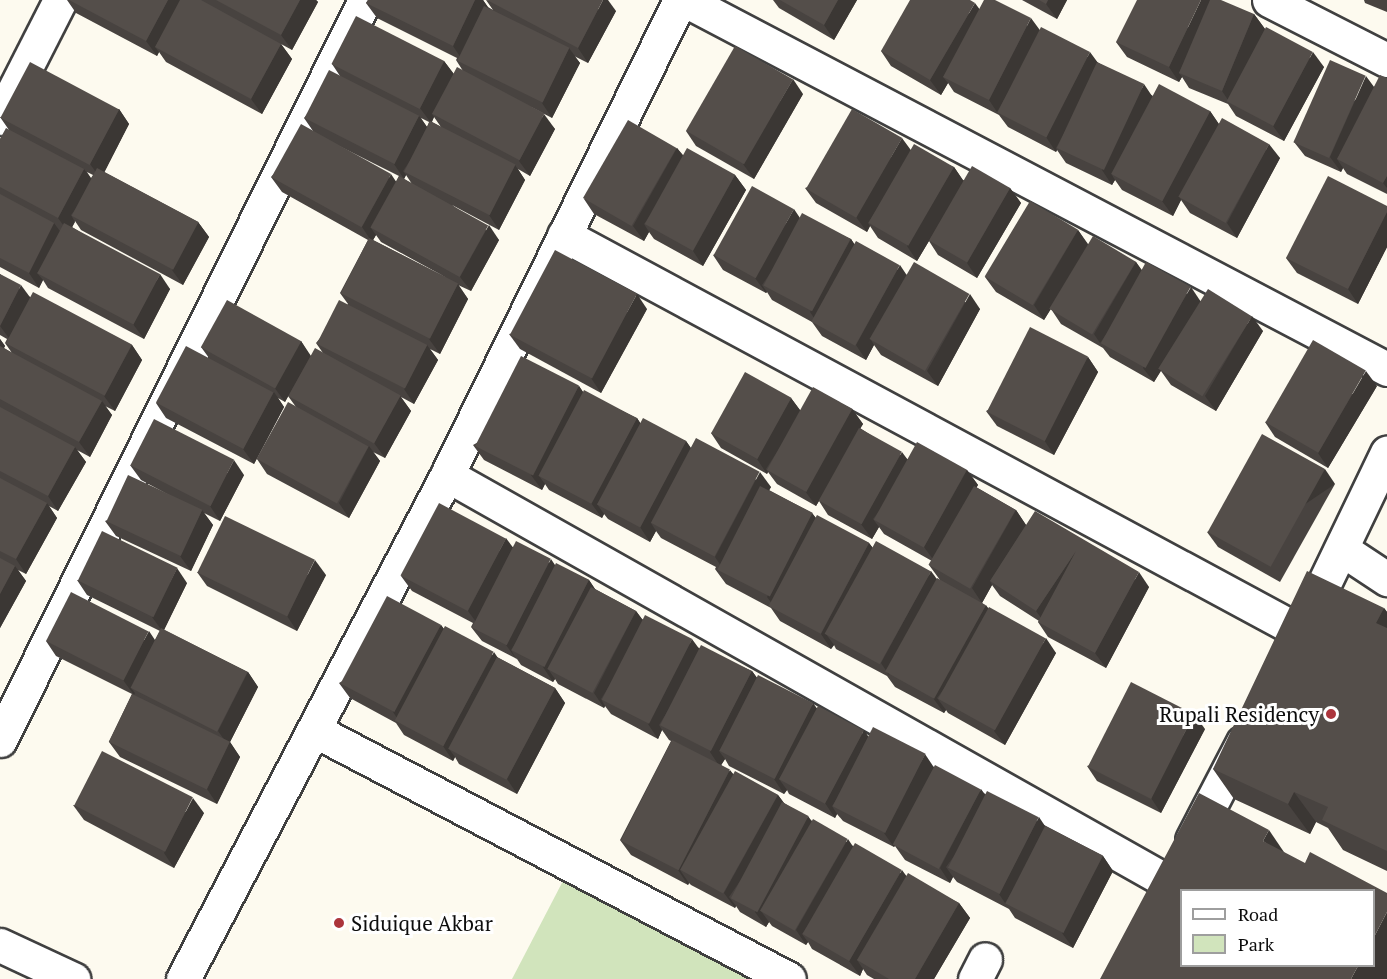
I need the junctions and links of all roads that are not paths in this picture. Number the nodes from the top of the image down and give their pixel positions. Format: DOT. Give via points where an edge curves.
graph roads {
  1 [pos="60,0"];
  2 [pos="365,0"];
  3 [pos="680,0"];
  4 [pos="685,0"];
  5 [pos="1269,0"];
  6 [pos="1387,60"];
  7 [pos="0,118"];
  8 [pos="564,235"];
  9 [pos="1387,369"];
  10 [pos="1387,453"];
  11 [pos="447,475"];
  12 [pos="1343,550"];
  13 [pos="1387,579"];
  14 [pos="1301,632"];
  15 [pos="1284,663"];
  16 [pos="1257,715"];
  17 [pos="314,730"];
  18 [pos="0,740"];
  19 [pos="1170,883"];
  20 [pos="1155,912"];
  21 [pos="0,945"];
  22 [pos="73,979"];
  23 [pos="183,979"];
  24 [pos="789,979"];
  1 -- 7 [label="street"];
  2 -- 18 [label="street"];
  3 -- 8 [label="street"];
  4 -- 9 [label="street"];
  5 -- 6 [label="street"];
  8 -- 11 [label="street"];
  8 -- 14 [label="street"];
  10 -- 12 [label="street"];
  11 -- 17 [label="street"];
  11 -- 19 [label="street"];
  12 -- 13 [label="street"];
  12 -- 14 [label="street"];
  14 -- 15 [label="street"];
  16 -- 19 [label="street"];
  17 -- 23 [label="street"];
  17 -- 24 [label="street"];
  19 -- 20 [label="street"];
  21 -- 22 [label="street"];
}
